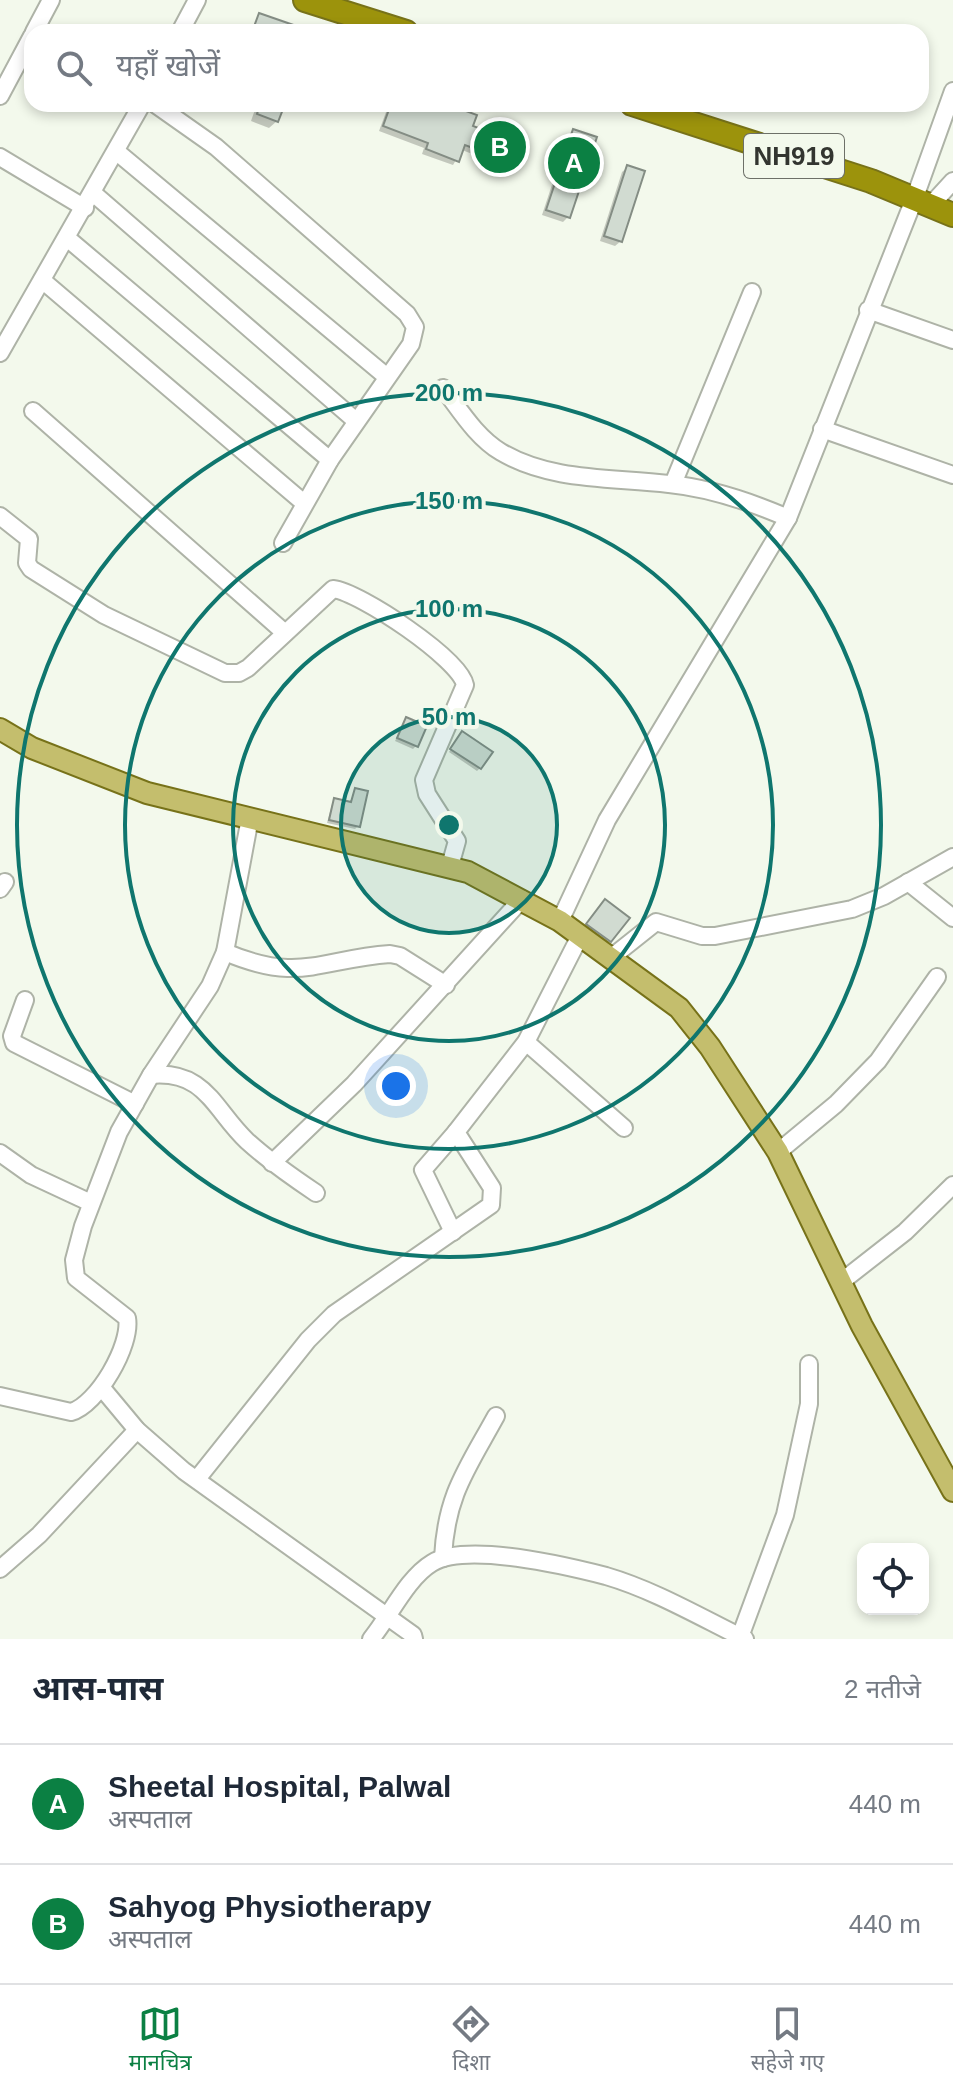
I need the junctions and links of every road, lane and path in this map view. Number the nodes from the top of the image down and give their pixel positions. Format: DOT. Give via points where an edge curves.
graph roads {
  1 [pos="51,0"];
  2 [pos="197,0"];
  3 [pos="305,0"];
  4 [pos="40,24"];
  5 [pos="184,24"];
  6 [pos="381,24"];
  7 [pos="24,54"];
  8 [pos="953,91"];
  9 [pos="0,96"];
  10 [pos="138,112"];
  11 [pos="166,112"];
  12 [pos="656,112"];
  13 [pos="117,152"];
  14 [pos="0,157"];
  15 [pos="953,181"];
  16 [pos="89,200"];
  17 [pos="923,201"];
  18 [pos="953,215"];
  19 [pos="67,238"];
  20 [pos="42,280"];
  21 [pos="752,292"];
  22 [pos="868,310"];
  23 [pos="953,340"];
  24 [pos="0,353"];
  25 [pos="387,377"];
  26 [pos="443,388"];
  27 [pos="33,411"];
  28 [pos="356,421"];
  29 [pos="822,429"];
  30 [pos="330,460"];
  31 [pos="953,475"];
  32 [pos="673,484"];
  33 [pos="304,503"];
  34 [pos="0,516"];
  35 [pos="788,518"];
  36 [pos="283,543"];
  37 [pos="285,633"];
  38 [pos="0,729"];
  39 [pos="250,818"];
  40 [pos="953,857"];
  41 [pos="450,866"];
  42 [pos="908,882"];
  43 [pos="522,899"];
  44 [pos="953,918"];
  45 [pos="560,921"];
  46 [pos="580,936"];
  47 [pos="225,952"];
  48 [pos="612,957"];
  49 [pos="937,977"];
  50 [pos="446,985"];
  51 [pos="25,1000"];
  52 [pos="526,1042"];
  53 [pos="151,1075"];
  54 [pos="135,1104"];
  55 [pos="624,1128"];
  56 [pos="456,1132"];
  57 [pos="778,1152"];
  58 [pos="0,1153"];
  59 [pos="272,1163"];
  60 [pos="953,1185"];
  61 [pos="316,1193"];
  62 [pos="91,1203"];
  63 [pos="453,1232"];
  64 [pos="841,1282"];
  65 [pos="809,1364"];
  66 [pos="102,1388"];
  67 [pos="0,1396"];
  68 [pos="496,1416"];
  69 [pos="137,1430"];
  70 [pos="197,1479"];
  71 [pos="953,1491"];
  72 [pos="443,1558"];
  73 [pos="0,1569"];
  74 [pos="389,1618"];
  75 [pos="742,1638"];
  76 [pos="371,1639"];
  77 [pos="414,1639"];
  1 -- 4 [label="street"];
  2 -- 5 [label="street"];
  3 -- 6 [label="highway"];
  7 -- 9 [label="street"];
  8 -- 17 [label="street"];
  10 -- 13 [label="street"];
  11 -- 25 [label="street" via="216,147 413,320 411,344"];
  12 -- 17 [label="highway, NH919"];
  13 -- 16 [label="street"];
  13 -- 25 [label="street"];
  14 -- 16 [label="street"];
  15 -- 17 [label="street"];
  16 -- 19 [label="street"];
  16 -- 28 [label="street"];
  17 -- 18 [label="highway, NH919"];
  17 -- 22 [label="street"];
  19 -- 20 [label="street"];
  19 -- 30 [label="street"];
  20 -- 24 [label="street"];
  20 -- 33 [label="street"];
  21 -- 32 [label="street"];
  22 -- 23 [label="street"];
  22 -- 29 [label="street"];
  25 -- 28 [label="street"];
  26 -- 32 [label="street" via="489,444 528,465 577,476"];
  27 -- 37 [label="street"];
  28 -- 30 [label="street"];
  29 -- 31 [label="street"];
  29 -- 35 [label="street"];
  30 -- 33 [label="street"];
  32 -- 35 [label="street" via="755,504"];
  33 -- 36 [label="street"];
  34 -- 37 [label="street" via="29,539 31,569 104,615 225,673 248,668"];
  35 -- 45 [label="street" via="607,820"];
  37 -- 41 [label="street" via="326,593 340,590 428,644 464,679 464,695 424,780 427,794 457,841"];
  38 -- 39 [label="main road" via="116,783"];
  39 -- 41 [label="main road"];
  39 -- 47 [label="street"];
  40 -- 42 [label="street"];
  41 -- 43 [label="main road"];
  42 -- 44 [label="street"];
  42 -- 48 [label="street" via="852,909 715,936 650,924"];
  43 -- 45 [label="main road"];
  43 -- 50 [label="street"];
  45 -- 46 [label="main road"];
  46 -- 48 [label="main road"];
  46 -- 52 [label="street"];
  47 -- 50 [label="street" via="253,964 304,969 390,954"];
  47 -- 53 [label="street" via="210,986"];
  48 -- 57 [label="main road" via="679,1008"];
  49 -- 57 [label="street" via="878,1061"];
  50 -- 59 [label="street"];
  51 -- 54 [label="street" via="14,1043"];
  52 -- 55 [label="street"];
  52 -- 56 [label="street"];
  53 -- 54 [label="street"];
  53 -- 59 [label="street" via="170,1073 200,1086"];
  54 -- 62 [label="street"];
  56 -- 63 [label="street" via="423,1170"];
  56 -- 63 [label="street" via="494,1195 485,1211"];
  57 -- 64 [label="main road"];
  58 -- 62 [label="street" via="31,1175"];
  59 -- 61 [label="street"];
  60 -- 64 [label="street" via="905,1232"];
  62 -- 66 [label="street" via="74,1260 76,1278 124,1315 129,1326"];
  63 -- 70 [label="street" via="334,1314"];
  64 -- 71 [label="main road"];
  65 -- 75 [label="street" via="809,1404 785,1515"];
  66 -- 67 [label="street" via="71,1412"];
  66 -- 69 [label="street"];
  68 -- 72 [label="street" via="451,1499"];
  69 -- 70 [label="street"];
  69 -- 73 [label="street"];
  70 -- 74 [label="street"];
  72 -- 74 [label="street" via="421,1570"];
  72 -- 75 [label="street" via="499,1557 607,1577"];
  74 -- 76 [label="street"];
  74 -- 77 [label="street"];
}
